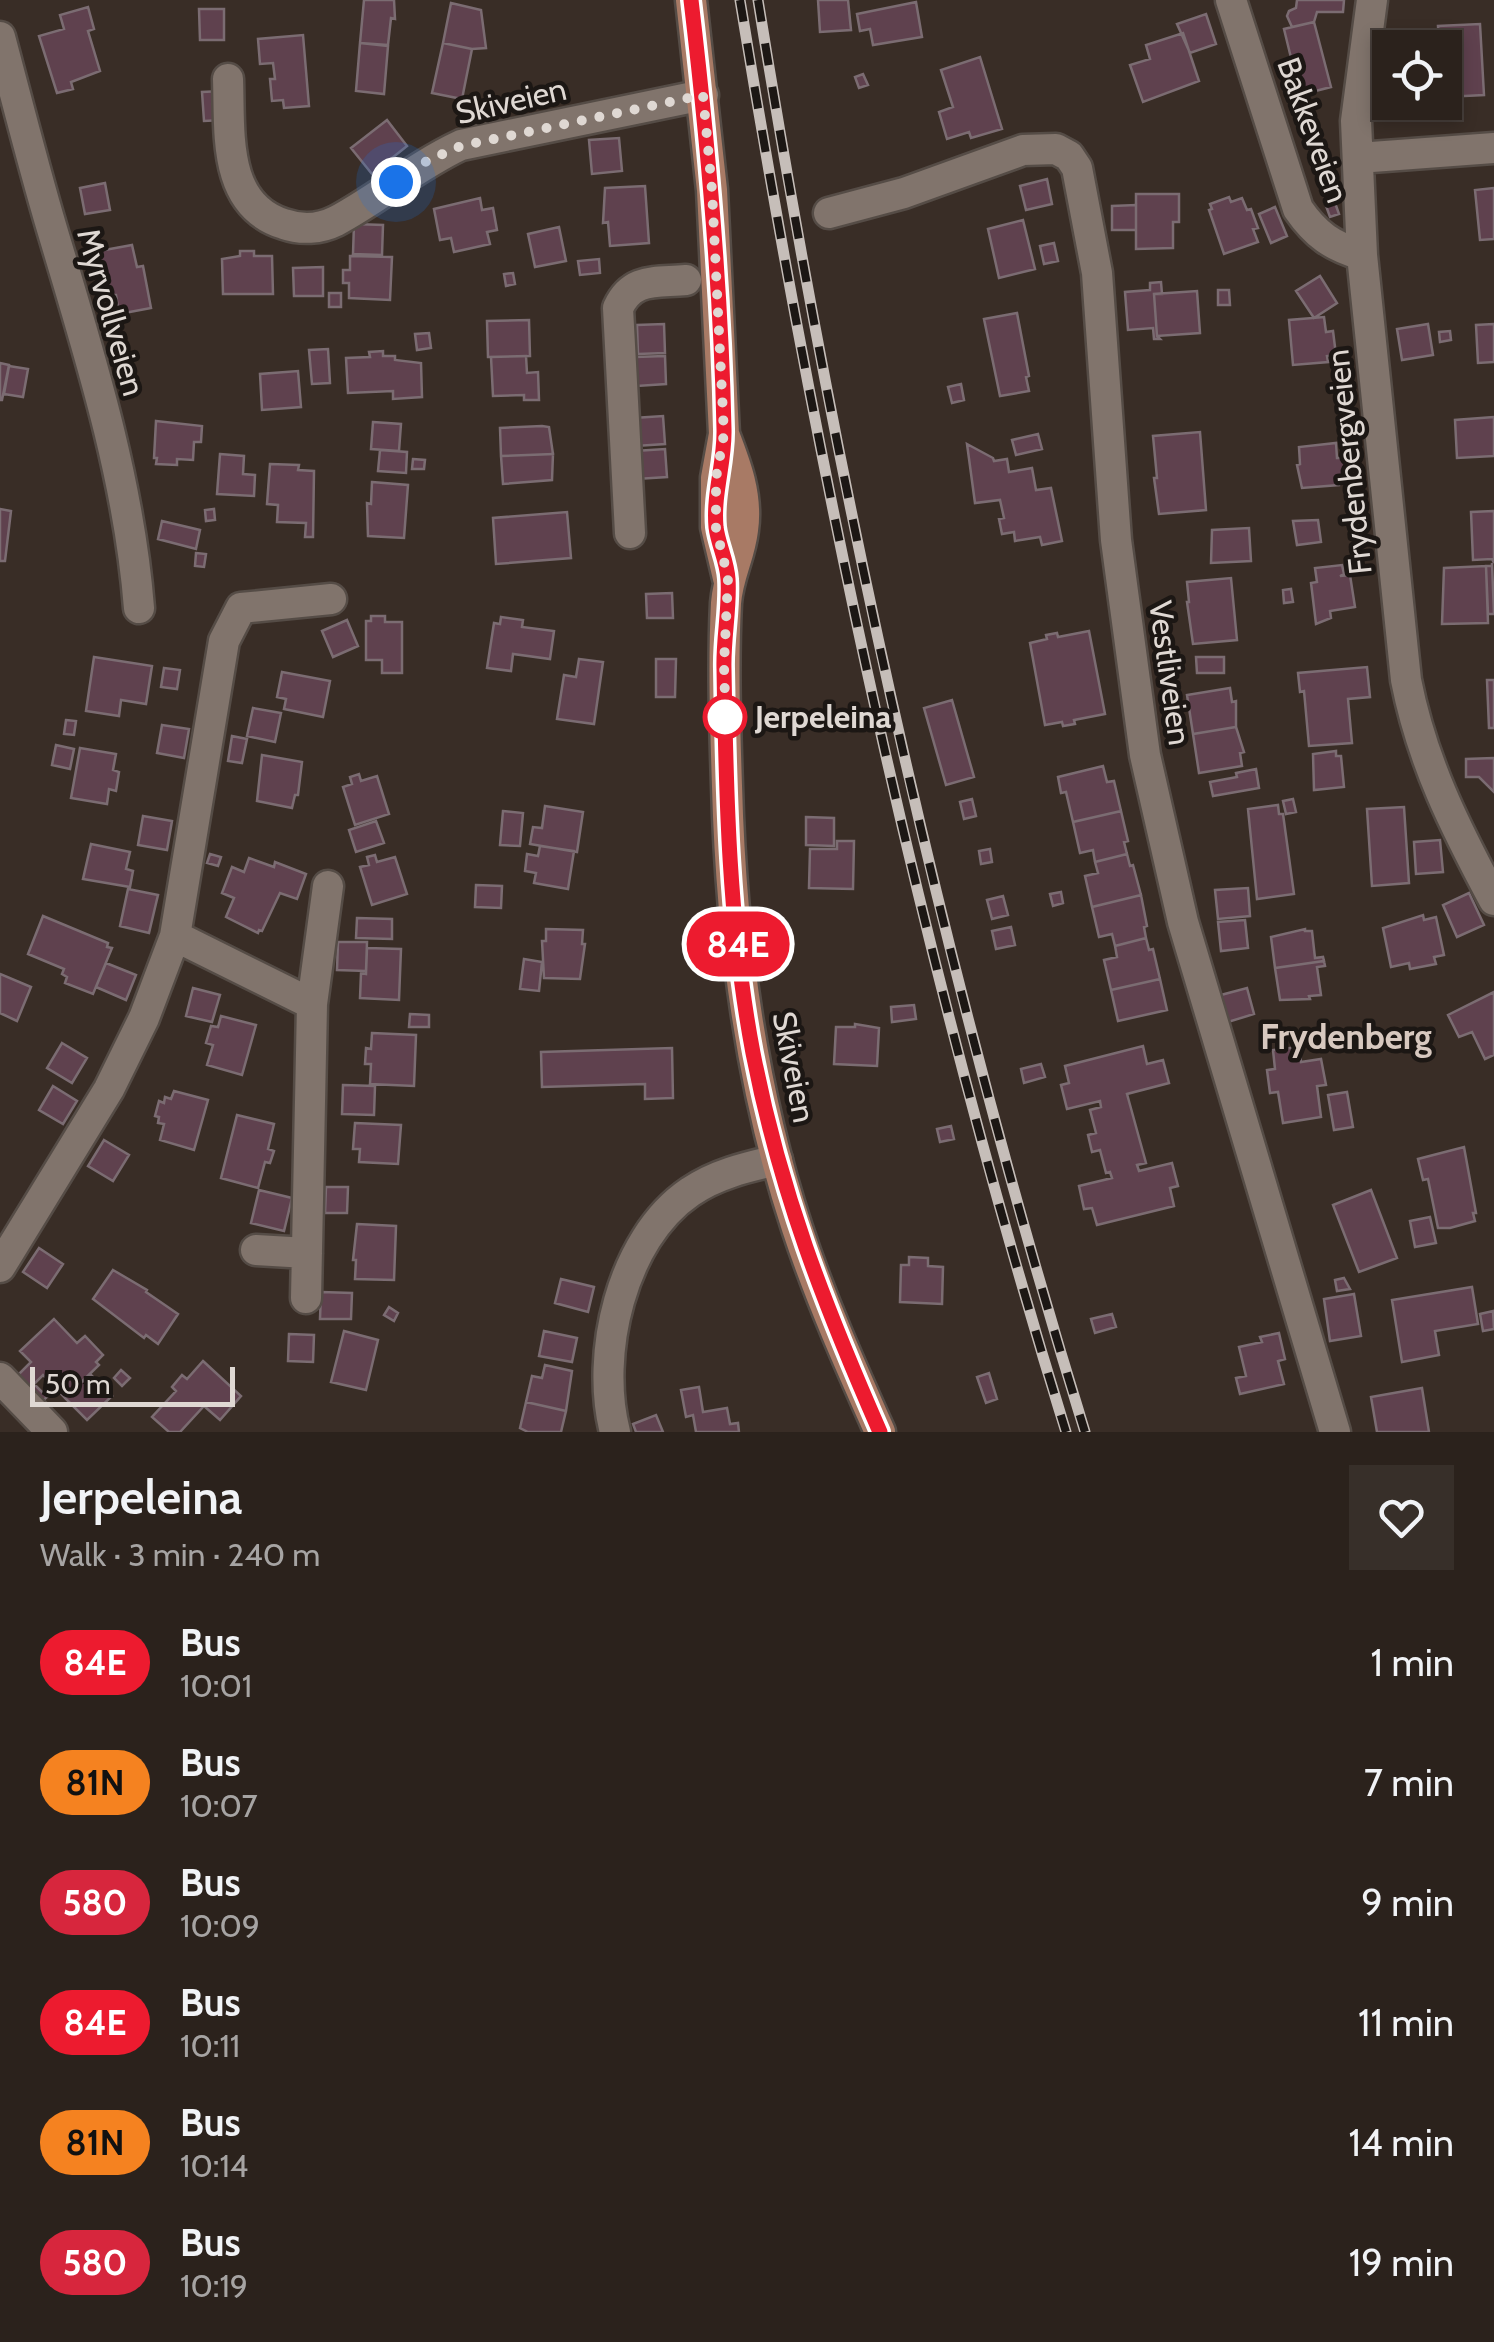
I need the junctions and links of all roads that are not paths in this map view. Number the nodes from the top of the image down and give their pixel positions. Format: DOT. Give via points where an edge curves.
graph roads {
  1 [pos="691,0"];
  2 [pos="1231,0"];
  3 [pos="1372,0"];
  4 [pos="0,36"];
  5 [pos="228,79"];
  6 [pos="703,95"];
  7 [pos="1494,148"];
  8 [pos="1358,158"];
  9 [pos="828,212"];
  10 [pos="1362,255"];
  11 [pos="686,280"];
  12 [pos="630,533"];
  13 [pos="331,599"];
  14 [pos="139,608"];
  15 [pos="1480,846"];
  16 [pos="328,886"];
  17 [pos="1494,900"];
  18 [pos="175,936"];
  19 [pos="312,1004"];
  20 [pos="777,1160"];
  21 [pos="256,1250"];
  22 [pos="307,1253"];
  23 [pos="0,1267"];
  24 [pos="306,1298"];
  25 [pos="0,1378"];
  26 [pos="52,1432"];
  27 [pos="615,1432"];
  28 [pos="880,1432"];
  29 [pos="1335,1432"];
  1 -- 6 [label="main road, Skiveien"];
  2 -- 10 [label="street, Bakkeveien" via="1298,208 1329,243"];
  3 -- 8 [label="street, Frydenbergveien" via="1356,121"];
  4 -- 14 [label="street, Myrvollveien" via="124,496"];
  5 -- 6 [label="street, Skiveien" via="240,191 258,211 305,229 334,222 461,146"];
  6 -- 20 [label="main road, Skiveien" via="724,434 742,479 743,504 743,530 728,578 724,665 729,844 752,1050"];
  7 -- 8 [label="street"];
  8 -- 10 [label="street, Frydenbergveien"];
  9 -- 29 [label="street, Vestliveien" via="904,194 1023,150 1056,149 1078,168 1097,273 1116,540 1145,755 1183,922"];
  10 -- 15 [label="street, Frydenbergveien" via="1415,728 1433,779"];
  11 -- 12 [label="street" via="636,286 618,308"];
  13 -- 18 [label="street" via="241,608 224,641"];
  15 -- 17 [label="street, Frydenbergveien"];
  16 -- 19 [label="street"];
  18 -- 19 [label="street"];
  18 -- 23 [label="street" via="109,1089"];
  19 -- 22 [label="street"];
  20 -- 27 [label="street" via="722,1174 686,1194 636,1259 609,1343"];
  20 -- 28 [label="main road, Skiveien" via="805,1252"];
  21 -- 22 [label="street"];
  22 -- 24 [label="street"];
  25 -- 26 [label="street"];
}
